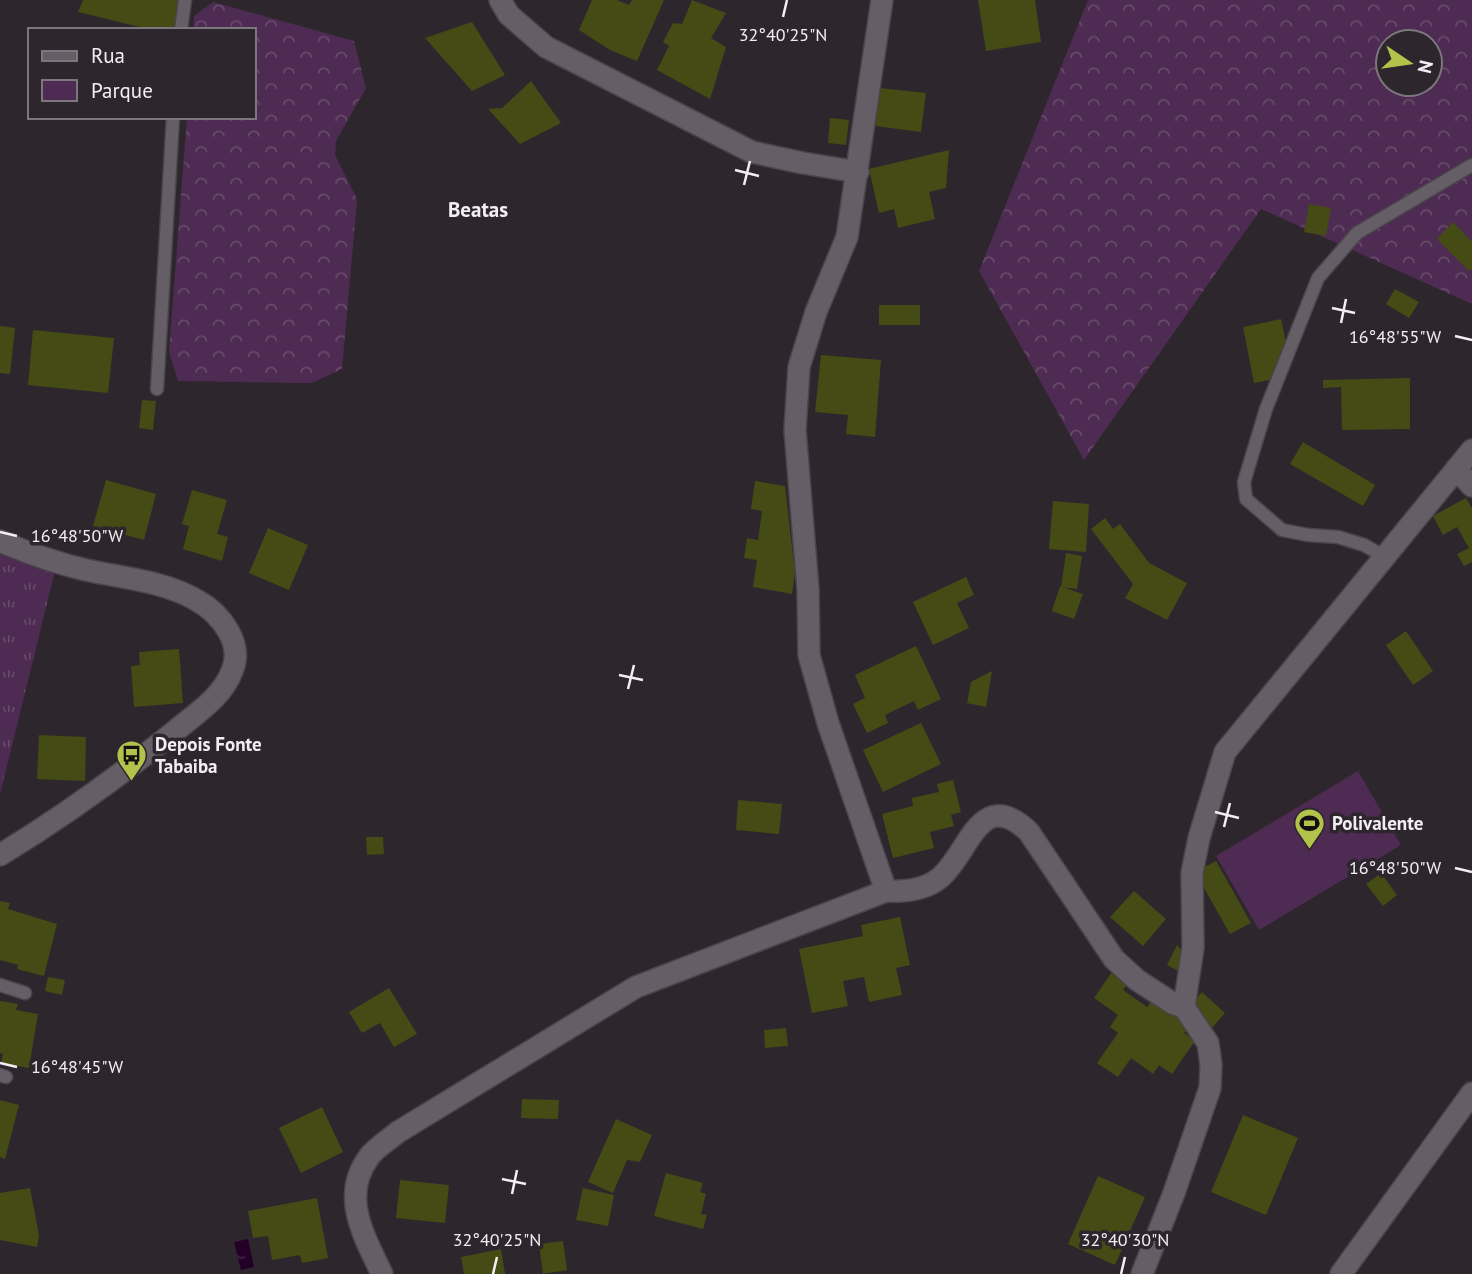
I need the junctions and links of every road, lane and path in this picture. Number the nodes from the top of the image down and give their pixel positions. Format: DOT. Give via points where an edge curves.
graph roads {
  1 [pos="185,0"];
  2 [pos="500,0"];
  3 [pos="883,0"];
  4 [pos="181,28"];
  5 [pos="173,119"];
  6 [pos="1472,165"];
  7 [pos="858,172"];
  8 [pos="157,389"];
  9 [pos="1472,450"];
  10 [pos="1456,469"];
  11 [pos="1472,486"];
  12 [pos="0,541"];
  13 [pos="1385,556"];
  14 [pos="0,855"];
  15 [pos="886,891"];
  16 [pos="0,985"];
  17 [pos="25,993"];
  18 [pos="1184,1007"];
  19 [pos="1472,1093"];
  20 [pos="382,1274"];
  21 [pos="1142,1274"];
  22 [pos="1341,1274"];
  1 -- 4 [label="lane"];
  2 -- 7 [label="street" via="509,15 546,47 752,152"];
  3 -- 7 [label="street"];
  5 -- 8 [label="lane"];
  6 -- 13 [label="lane" via="1357,233 1318,278 1266,409 1244,482 1246,499 1282,530 1338,537"];
  7 -- 15 [label="street" via="847,237 799,367 795,430 809,655"];
  9 -- 10 [label="street"];
  10 -- 11 [label="street"];
  10 -- 13 [label="street"];
  12 -- 14 [label="street" via="39,558 165,587 195,599 228,628 234,647 234,668 225,687 208,704 124,773"];
  13 -- 18 [label="street" via="1225,752 1192,873 1193,948"];
  15 -- 18 [label="street" via="923,888 943,876 978,825 992,817 1017,820 1030,832 1114,959 1137,980"];
  15 -- 20 [label="street" via="636,987 398,1132 370,1156 356,1182 356,1213"];
  16 -- 17 [label="lane"];
  18 -- 21 [label="street" via="1208,1044 1210,1087"];
  19 -- 22 [label="street"];
}
